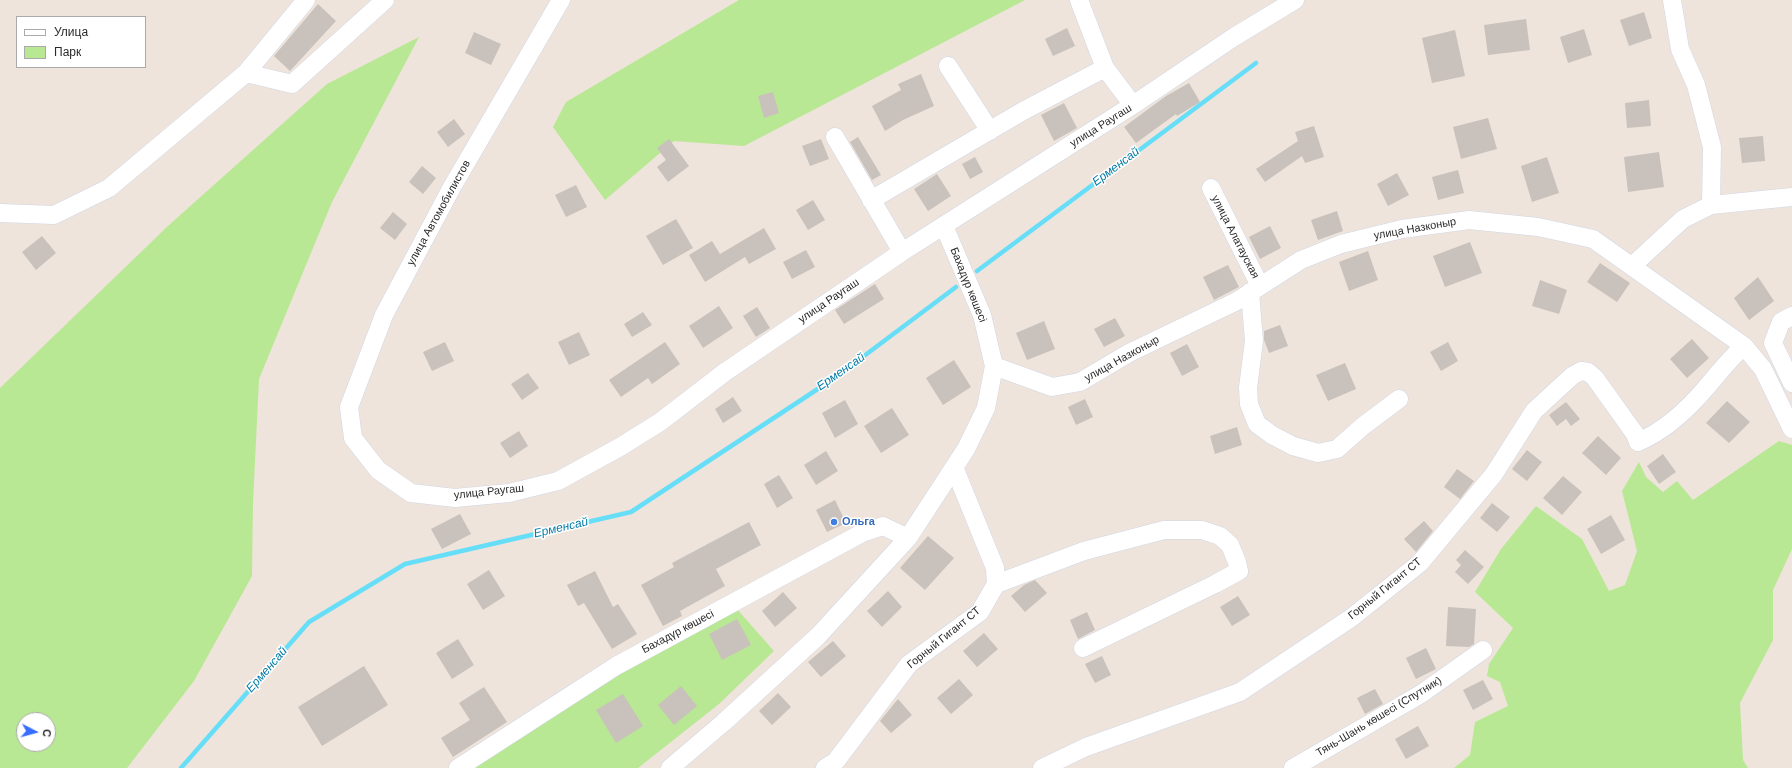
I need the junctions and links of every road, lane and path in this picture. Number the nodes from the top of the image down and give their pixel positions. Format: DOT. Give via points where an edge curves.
graph roads {
  1 [pos="306,0"];
  2 [pos="385,0"];
  3 [pos="561,0"];
  4 [pos="1079,0"];
  5 [pos="1295,0"];
  6 [pos="1672,0"];
  7 [pos="948,66"];
  8 [pos="1105,68"];
  9 [pos="246,73"];
  10 [pos="1133,105"];
  11 [pos="990,131"];
  12 [pos="835,137"];
  13 [pos="1211,188"];
  14 [pos="1792,197"];
  15 [pos="871,200"];
  16 [pos="1711,206"];
  17 [pos="0,213"];
  18 [pos="944,226"];
  19 [pos="902,252"];
  20 [pos="1632,266"];
  21 [pos="1255,289"];
  22 [pos="1792,316"];
  23 [pos="1744,346"];
  24 [pos="994,366"];
  25 [pos="1792,383"];
  26 [pos="1399,399"];
  27 [pos="1792,429"];
  28 [pos="353,438"];
  29 [pos="954,466"];
  30 [pos="908,538"];
  31 [pos="996,584"];
  32 [pos="1083,648"];
  33 [pos="1483,650"];
  34 [pos="458,768"];
  35 [pos="670,768"];
  36 [pos="825,768"];
  37 [pos="1042,768"];
  38 [pos="1292,768"];
  1 -- 9 [label="street"];
  2 -- 9 [label="street" via="292,84"];
  3 -- 28 [label="street, улица Автомобилистов" via="452,187 384,315 349,406"];
  4 -- 8 [label="street"];
  5 -- 10 [label="street, улица Раугаш" via="1234,37"];
  6 -- 16 [label="street" via="1680,49 1696,85 1712,147"];
  7 -- 11 [label="street"];
  8 -- 10 [label="street"];
  8 -- 11 [label="street"];
  9 -- 17 [label="street" via="109,188 54,215"];
  10 -- 18 [label="street, улица Раугаш"];
  11 -- 15 [label="street"];
  12 -- 15 [label="street"];
  13 -- 21 [label="street, улица Алатауская"];
  14 -- 16 [label="street"];
  15 -- 19 [label="street"];
  16 -- 20 [label="street" via="1684,219"];
  18 -- 19 [label="street, улица Раугаш"];
  18 -- 24 [label="street, Бахадүр көшесі" via="982,315"];
  19 -- 28 [label="street, улица Раугаш" via="725,372 660,422 558,482 509,493 455,498 411,493 378,470"];
  20 -- 21 [label="street, улица Назконыр" via="1593,239 1538,227 1469,220 1402,229 1341,244 1301,260"];
  20 -- 23 [label="street, улица Назконыр"];
  21 -- 24 [label="street, улица Назконыр" via="1237,301 1129,353 1080,382 1052,386"];
  21 -- 26 [label="street, улица Алатауская" via="1254,341 1248,388 1257,424 1293,446 1318,453 1337,450 1363,426"];
  22 -- 25 [label="street" via="1781,322 1773,343"];
  23 -- 27 [label="street, улица Назконыр" via="1763,369"];
  23 -- 37 [label="street, Горный Гигант СТ" via="1730,357 1678,417 1652,436 1638,442 1595,378 1588,372 1581,371 1572,376 1534,411 1494,474 1420,563 1351,618 1240,692 1086,747"];
  24 -- 29 [label="street, Бахадүр көшесі" via="986,408 966,449"];
  29 -- 30 [label="street, Бахадүр көшесі"];
  29 -- 31 [label="street" via="995,568"];
  30 -- 34 [label="street, Бахадүр көшесі" via="883,526 862,533 616,666"];
  30 -- 35 [label="street, Бахадүр көшесі" via="818,636"];
  31 -- 32 [label="street" via="1084,551 1164,530 1202,530 1220,536 1230,546 1238,571"];
  31 -- 36 [label="street, Горный Гигант СТ" via="980,612 909,664 836,761"];
  33 -- 38 [label="street, Тянь-Шань көшесі (Спутник)" via="1421,694"];
}
